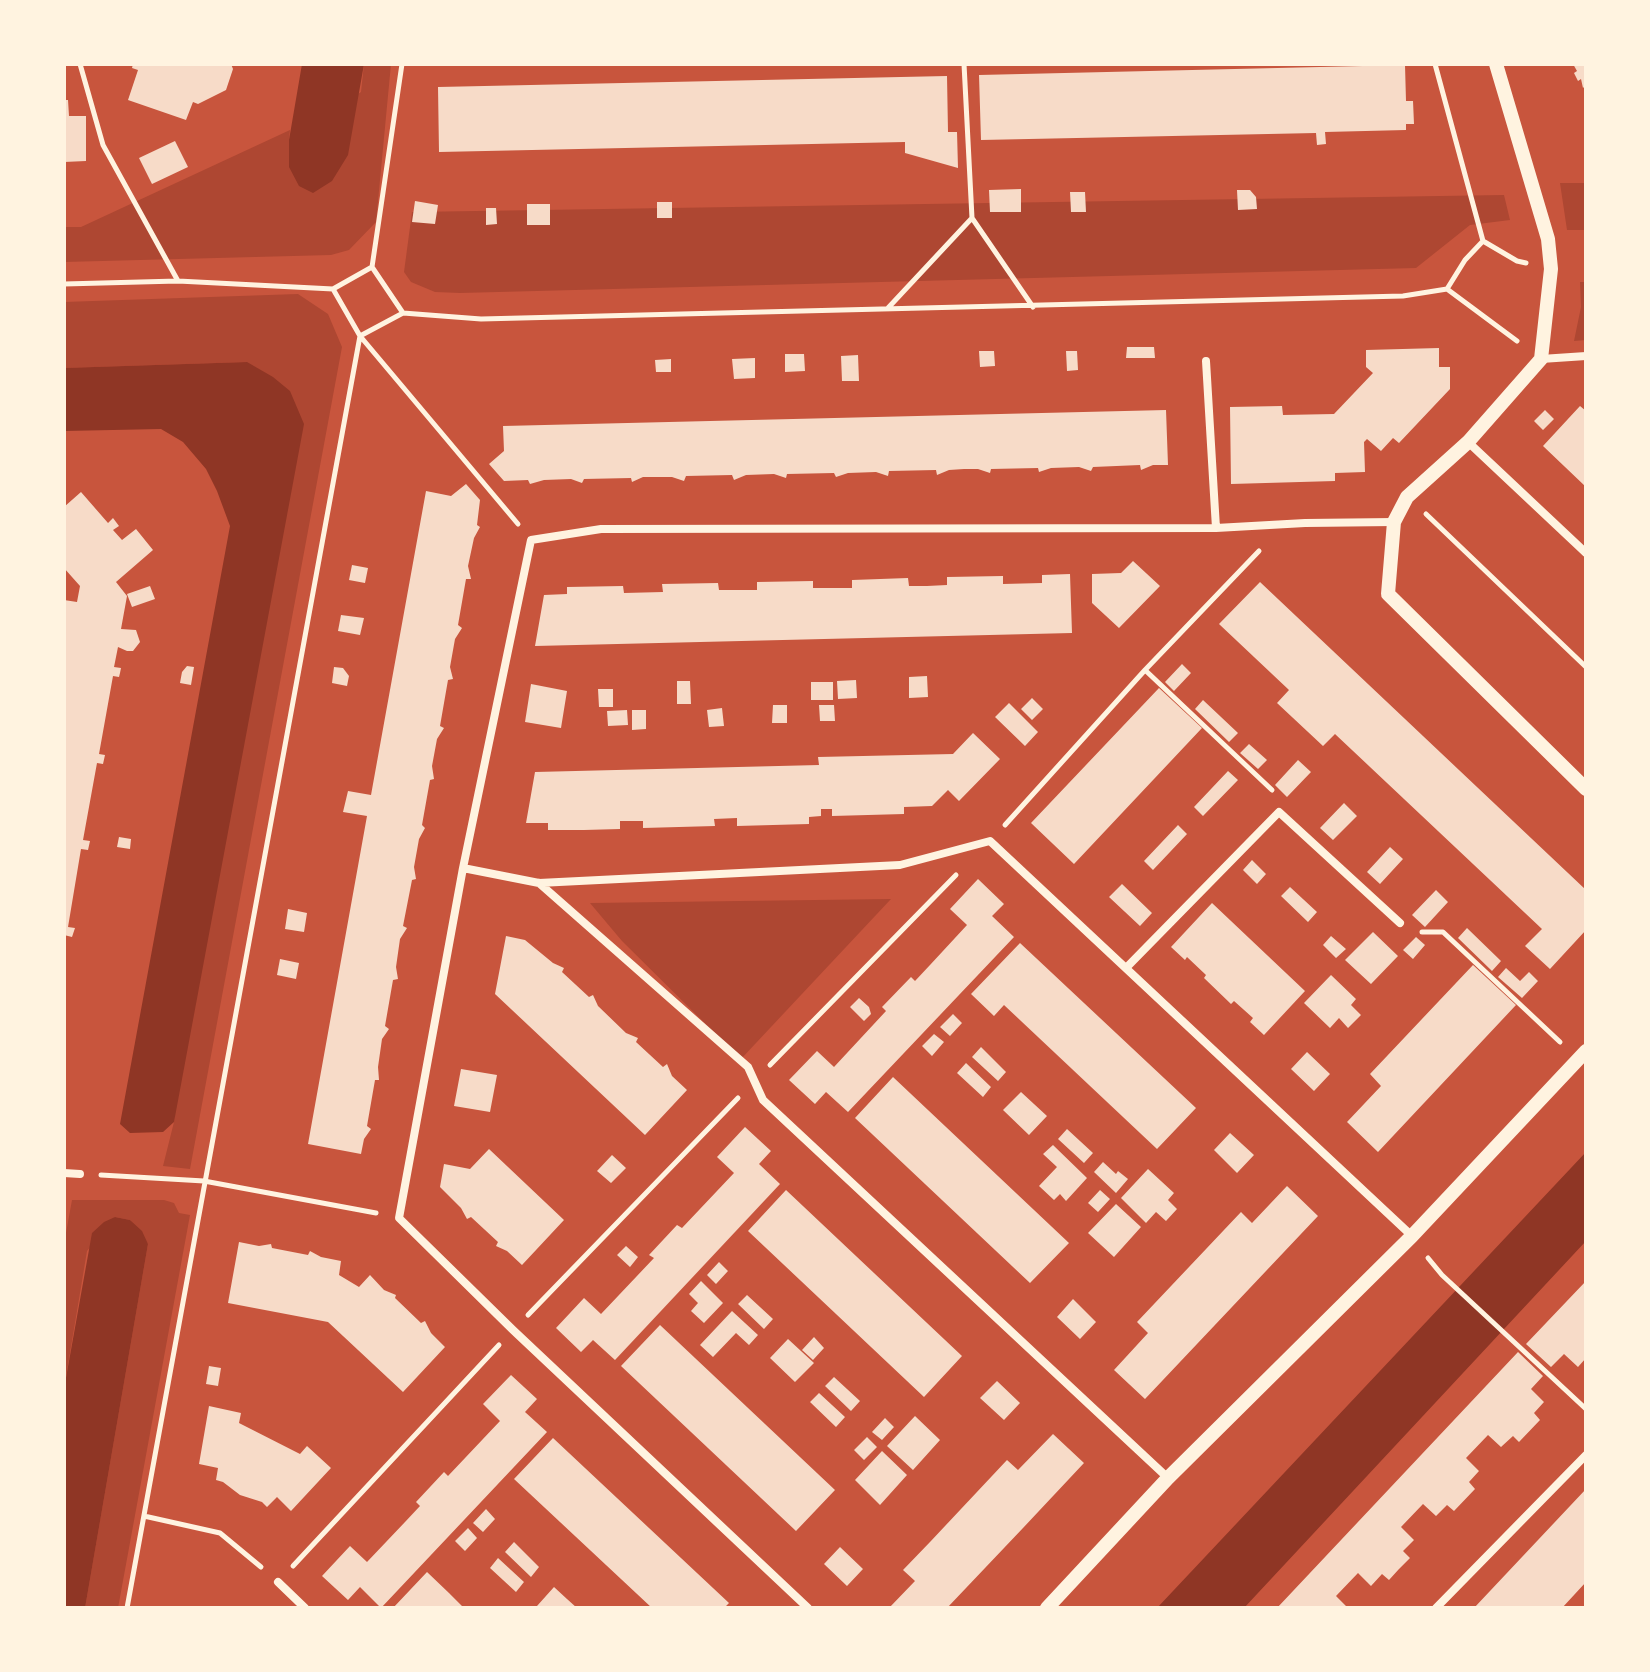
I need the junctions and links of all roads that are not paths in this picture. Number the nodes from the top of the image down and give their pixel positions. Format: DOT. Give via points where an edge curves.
graph roads {
  1 [pos="1496,64"];
  2 [pos="1586,356"];
  3 [pos="1541,359"];
  4 [pos="1206,361"];
  5 [pos="1468,442"];
  6 [pos="1394,522"];
  7 [pos="1216,528"];
  8 [pos="1586,553"];
  9 [pos="1586,789"];
  10 [pos="463,868"];
  11 [pos="539,883"];
  12 [pos="1400,923"];
  13 [pos="1126,968"];
  14 [pos="1582,1055"];
  15 [pos="64,1173"];
  16 [pos="80,1174"];
  17 [pos="1412,1236"];
  18 [pos="1586,1455"];
  19 [pos="1168,1478"];
  20 [pos="278,1582"];
  21 [pos="305,1608"];
  22 [pos="808,1608"];
  23 [pos="1047,1608"];
  24 [pos="1436,1608"];
  1 -- 3 [label="street" via="1548,239 1551,269"];
  2 -- 3 [label="street"];
  3 -- 5 [label="street"];
  4 -- 7 [label="street"];
  5 -- 6 [label="street" via="1407,497"];
  5 -- 8 [label="street"];
  6 -- 7 [label="street"];
  6 -- 9 [label="street" via="1388,594"];
  7 -- 10 [label="street" via="601,529 531,540"];
  10 -- 11 [label="street"];
  10 -- 22 [label="street" via="399,1218"];
  11 -- 13 [label="street" via="900,865 990,841"];
  11 -- 19 [label="street" via="748,1067 763,1100"];
  12 -- 13 [label="street" via="1279,812"];
  13 -- 17 [label="street"];
  14 -- 17 [label="street"];
  15 -- 16 [label="street"];
  17 -- 19 [label="street"];
  18 -- 24 [label="street"];
  19 -- 23 [label="street"];
  20 -- 21 [label="street"];
}
